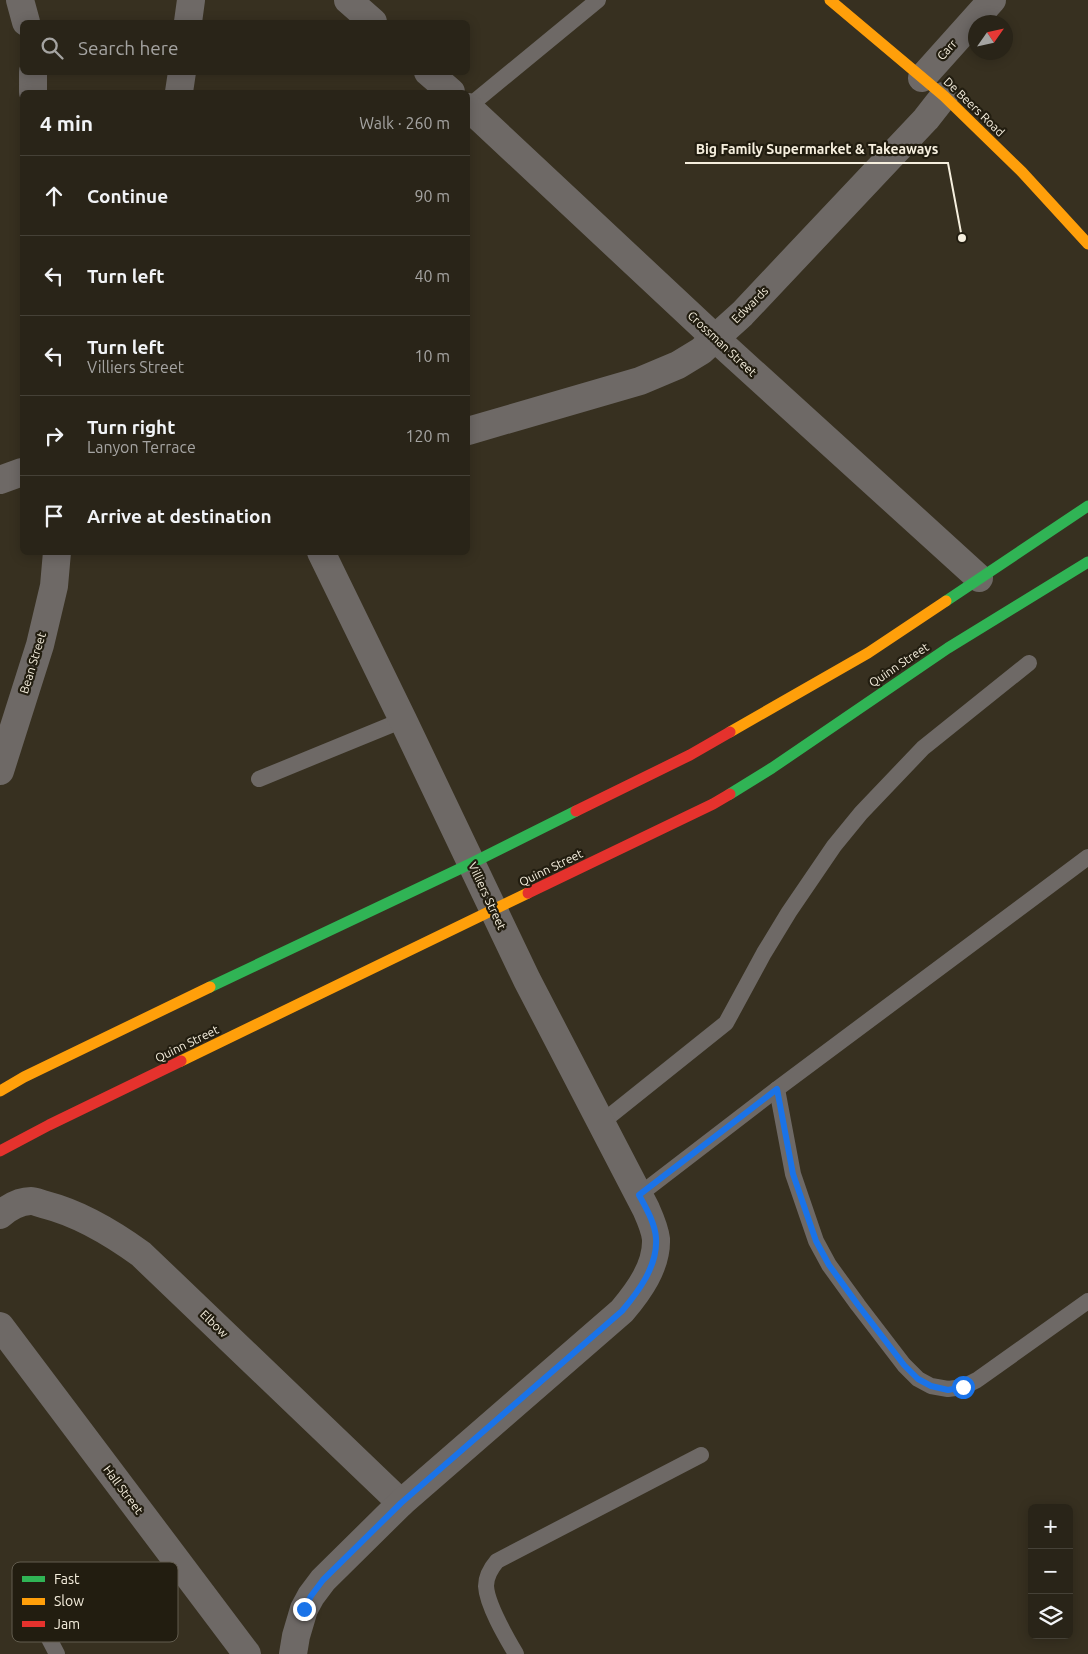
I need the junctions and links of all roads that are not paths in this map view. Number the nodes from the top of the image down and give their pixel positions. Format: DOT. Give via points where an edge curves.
graph roads {
  1 [pos="20,0"];
  2 [pos="191,0"];
  3 [pos="348,0"];
  4 [pos="598,0"];
  5 [pos="830,0"];
  6 [pos="992,0"];
  7 [pos="25,20"];
  8 [pos="188,20"];
  9 [pos="371,20"];
  10 [pos="33,75"];
  11 [pos="182,75"];
  12 [pos="431,75"];
  13 [pos="922,78"];
  14 [pos="33,90"];
  15 [pos="180,90"];
  16 [pos="449,90"];
  17 [pos="944,96"];
  18 [pos="470,105"];
  19 [pos="470,109"];
  20 [pos="1088,244"];
  21 [pos="715,338"];
  22 [pos="470,430"];
  23 [pos="20,473"];
  24 [pos="0,480"];
  25 [pos="1088,506"];
  26 [pos="58,555"];
  27 [pos="322,555"];
  28 [pos="1088,562"];
  29 [pos="979,578"];
  30 [pos="1029,663"];
  31 [pos="403,720"];
  32 [pos="0,771"];
  33 [pos="259,779"];
  34 [pos="1088,857"];
  35 [pos="472,863"];
  36 [pos="494,911"];
  37 [pos="777,1089"];
  38 [pos="0,1091"];
  39 [pos="601,1123"];
  40 [pos="0,1152"];
  41 [pos="639,1195"];
  42 [pos="0,1215"];
  43 [pos="1088,1301"];
  44 [pos="0,1326"];
  45 [pos="701,1455"];
  46 [pos="401,1503"];
  47 [pos="178,1562"];
  48 [pos="178,1562"];
  49 [pos="50,1642"];
  50 [pos="57,1654"];
  51 [pos="247,1654"];
  52 [pos="293,1654"];
  53 [pos="516,1654"];
  1 -- 7 [label="street"];
  2 -- 8 [label="street"];
  3 -- 9 [label="street"];
  4 -- 18 [label="lane"];
  5 -- 13 [label="main road, De Beers Road"];
  6 -- 13 [label="street, Carr"];
  10 -- 14 [label="street"];
  11 -- 15 [label="street"];
  12 -- 16 [label="street"];
  13 -- 17 [label="main road, De Beers Road"];
  17 -- 20 [label="main road, De Beers Road" via="1022,172"];
  17 -- 21 [label="street, Edwards" via="742,314"];
  19 -- 21 [label="street, Crossman Street"];
  21 -- 22 [label="street, Edwards" via="678,366 640,381"];
  21 -- 29 [label="street, Crossman Street"];
  23 -- 24 [label="street"];
  25 -- 29 [label="main road"];
  26 -- 32 [label="street, Bean Street" via="40,645"];
  27 -- 31 [label="street, Villiers Street"];
  28 -- 36 [label="main road, Quinn Street" via="948,648 772,768 713,804"];
  29 -- 35 [label="main road" via="868,653 690,755"];
  30 -- 39 [label="lane" via="923,748 860,813 789,912 726,1023"];
  31 -- 33 [label="lane"];
  31 -- 35 [label="street, Villiers Street"];
  34 -- 37 [label="lane"];
  35 -- 36 [label="street, Villiers Street"];
  35 -- 38 [label="main road"];
  36 -- 39 [label="street, Villiers Street"];
  36 -- 40 [label="main road, Quinn Street" via="49,1125"];
  37 -- 41 [label="lane"];
  37 -- 43 [label="lane" via="793,1174 816,1241 858,1305 918,1379 948,1390 963,1387"];
  39 -- 41 [label="street, Villiers Street"];
  41 -- 46 [label="street, Villiers Street" via="656,1238 654,1257 634,1296 622,1311"];
  42 -- 46 [label="street, Elbow" via="9,1207 30,1201 78,1216 122,1240 141,1254"];
  44 -- 47 [label="street, Hall Street"];
  45 -- 53 [label="lane" via="497,1561 489,1571 486,1585 490,1603"];
  46 -- 52 [label="street" via="323,1580 311,1596 300,1620"];
  48 -- 51 [label="street, Hall Street"];
  49 -- 50 [label="lane"];
}
